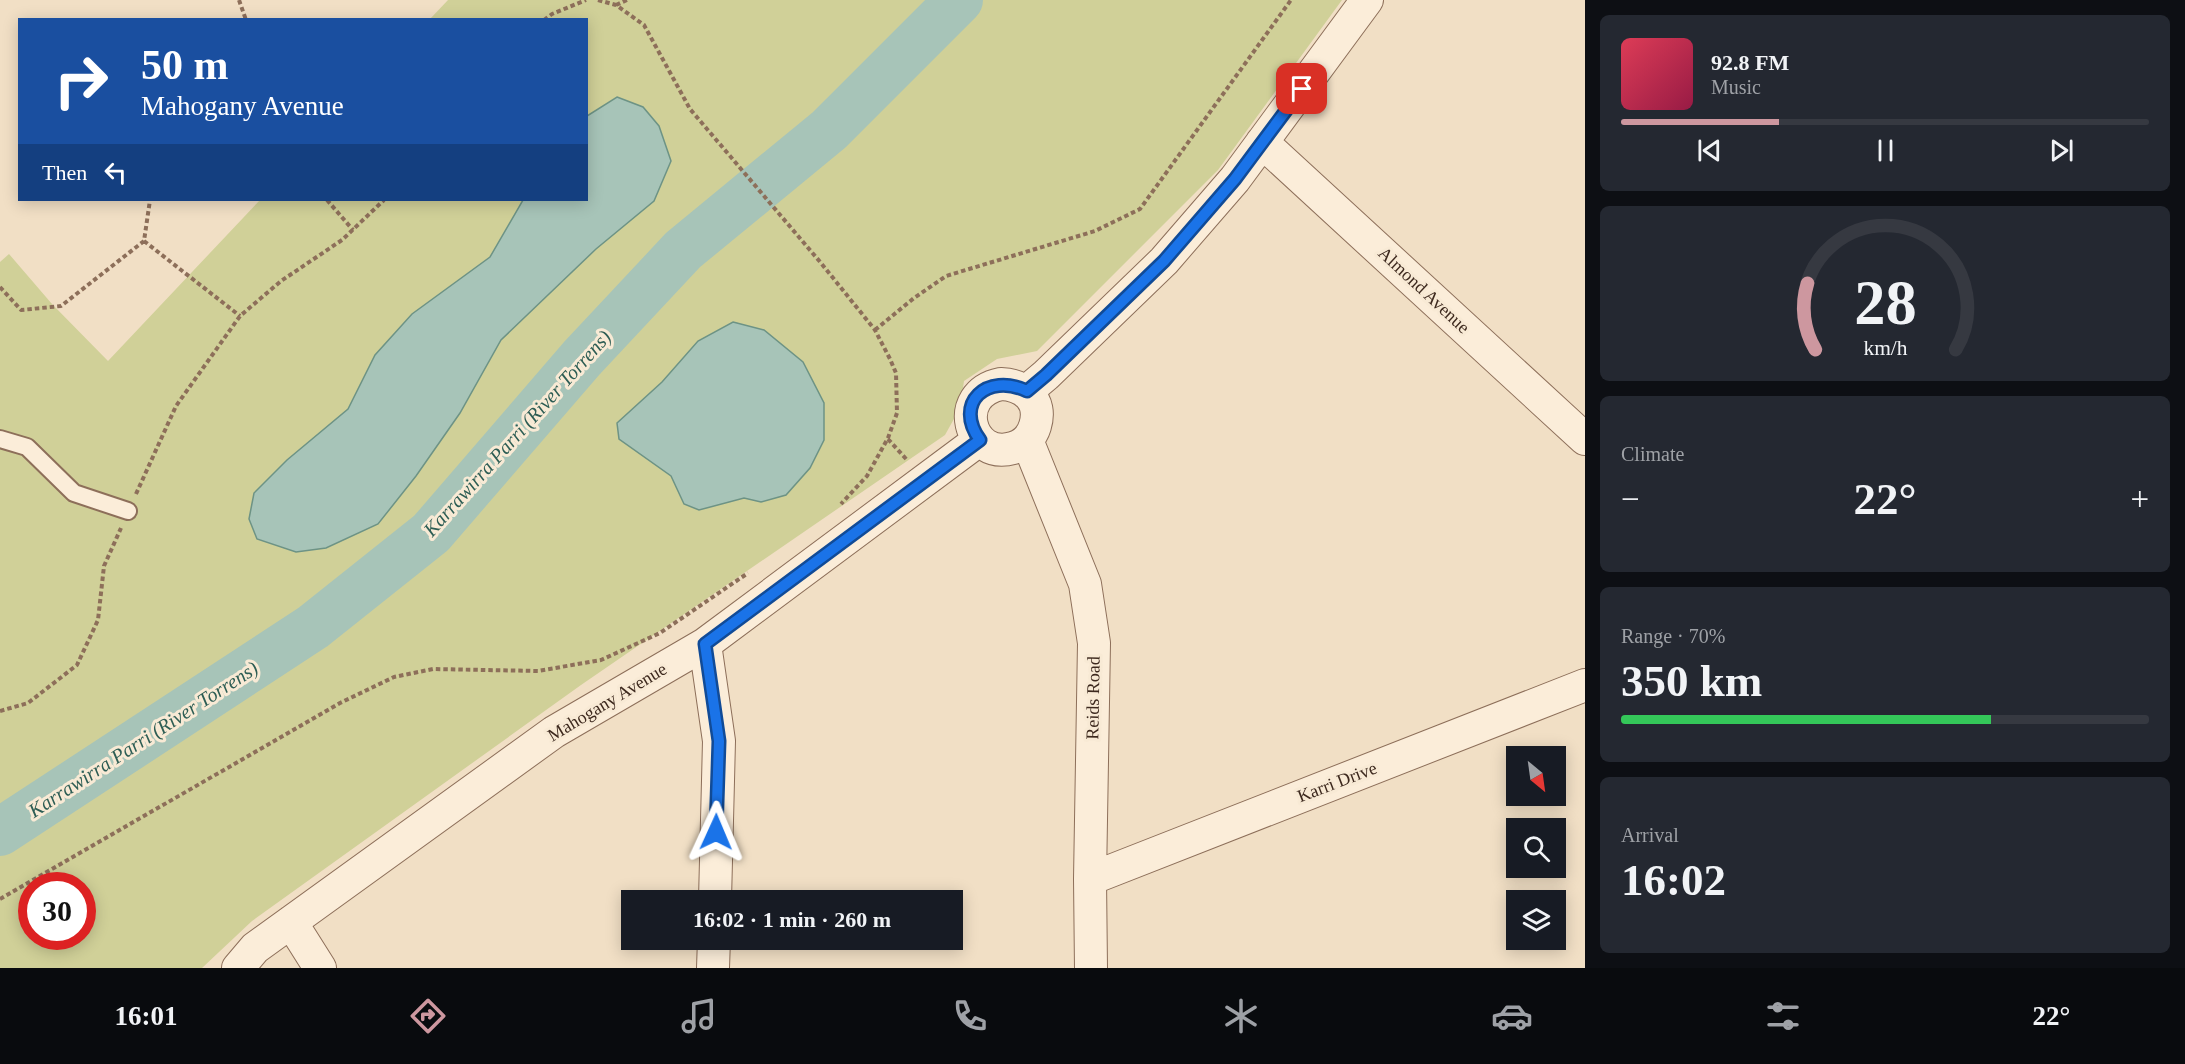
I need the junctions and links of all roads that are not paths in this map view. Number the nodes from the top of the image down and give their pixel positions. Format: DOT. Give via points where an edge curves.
graph roads {
  1 [pos="1367,0"];
  2 [pos="1262,142"];
  3 [pos="1027,391"];
  4 [pos="0,439"];
  5 [pos="1585,439"];
  6 [pos="980,440"];
  7 [pos="1027,440"];
  8 [pos="128,511"];
  9 [pos="705,644"];
  10 [pos="1585,685"];
  11 [pos="1090,879"];
  12 [pos="715,890"];
  13 [pos="291,922"];
  14 [pos="714,950"];
  15 [pos="238,968"];
  16 [pos="320,968"];
  17 [pos="713,968"];
  18 [pos="1091,968"];
  1 -- 2 [label="street"];
  2 -- 3 [label="street" via="1164,261"];
  2 -- 5 [label="street, Almond Avenue"];
  3 -- 6 [label="street" via="1001,384 981,392 971,410 973,431"];
  3 -- 7 [label="street" via="1036,413 1036,423"];
  4 -- 8 [label="lane" via="27,447 74,493"];
  6 -- 7 [label="street" via="988,446 1008,449"];
  6 -- 9 [label="street, Mahogany Avenue"];
  7 -- 11 [label="street, Reids Road" via="1085,584 1094,642"];
  9 -- 12 [label="street" via="719,741"];
  9 -- 13 [label="street, Mahogany Avenue" via="554,732"];
  10 -- 11 [label="street, Karri Drive"];
  11 -- 18 [label="street, Reids Road"];
  13 -- 15 [label="street, Mahogany Avenue" via="255,948"];
  13 -- 16 [label="street"];
  14 -- 17 [label="street"];
}
